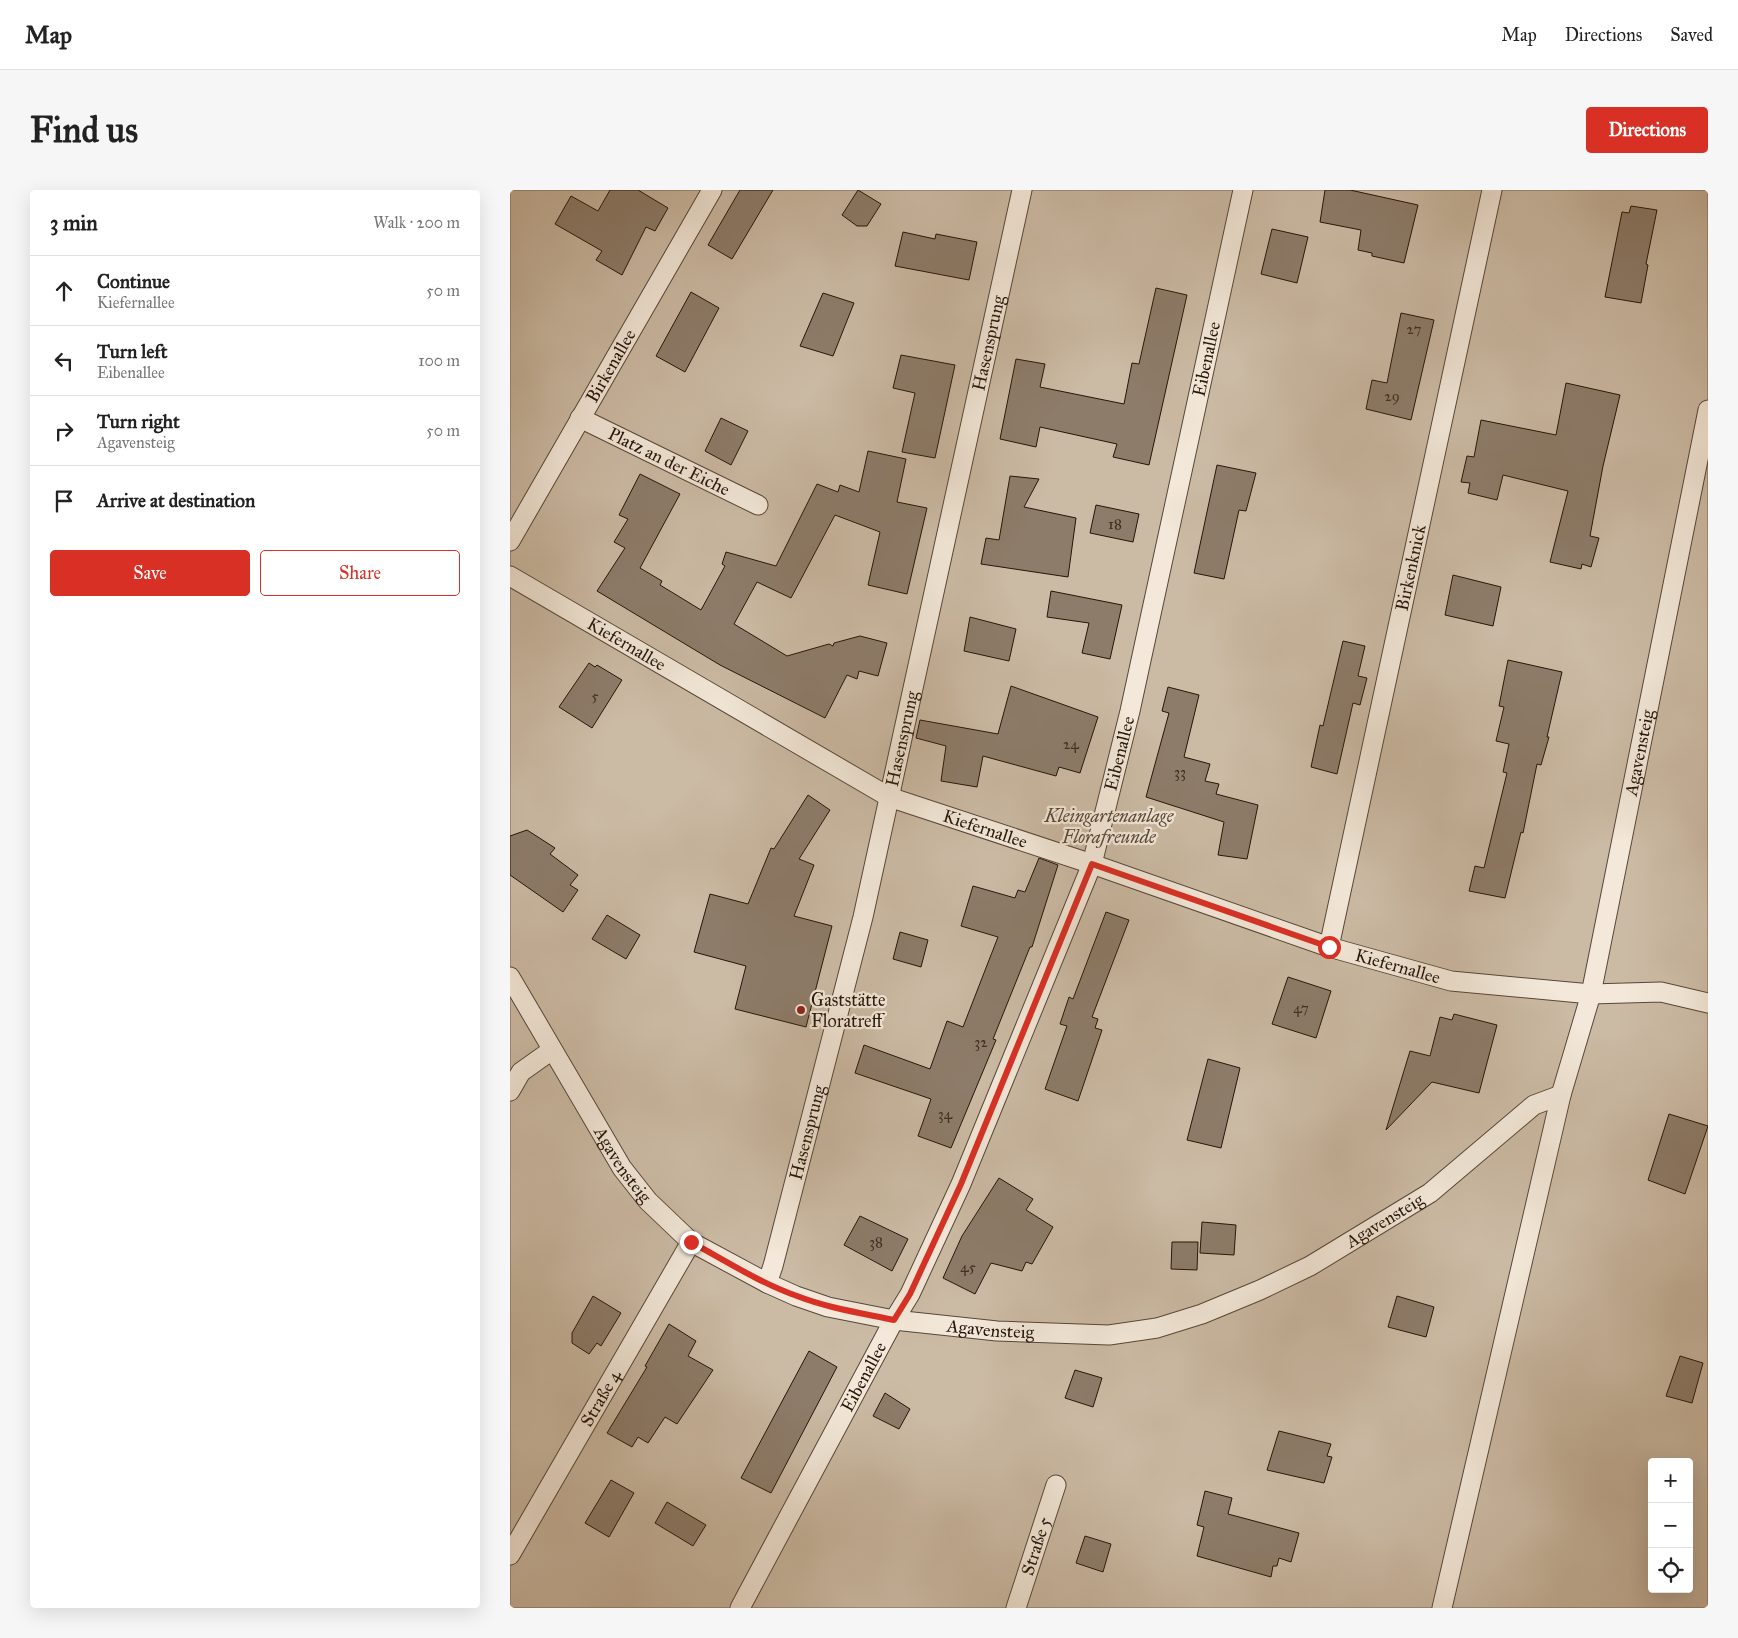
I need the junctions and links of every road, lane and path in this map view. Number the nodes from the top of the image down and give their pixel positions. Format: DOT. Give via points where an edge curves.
graph roads {
  1 [pos="712,190"];
  2 [pos="1022,190"];
  3 [pos="1243,190"];
  4 [pos="1492,190"];
  5 [pos="1708,410"];
  6 [pos="580,418"];
  7 [pos="758,505"];
  8 [pos="510,541"];
  9 [pos="510,576"];
  10 [pos="889,797"];
  11 [pos="1092,864"];
  12 [pos="1329,947"];
  13 [pos="510,977"];
  14 [pos="1591,994"];
  15 [pos="1708,1003"];
  16 [pos="552,1050"];
  17 [pos="510,1091"];
  18 [pos="1560,1095"];
  19 [pos="691,1242"];
  20 [pos="767,1283"];
  21 [pos="894,1320"];
  22 [pos="1056,1485"];
  23 [pos="510,1555"];
  24 [pos="740,1608"];
  25 [pos="1016,1608"];
  26 [pos="1442,1608"];
  1 -- 6 [label="lane, Birkenallee"];
  2 -- 10 [label="lane, Hasensprung"];
  3 -- 11 [label="lane, Eibenallee" via="1130,711"];
  4 -- 12 [label="lane, Birkenknick"];
  5 -- 14 [label="lane, Agavensteig"];
  6 -- 7 [label="lane, Platz an der Eiche"];
  6 -- 8 [label="lane, Birkenallee"];
  9 -- 10 [label="lane, Kiefernallee"];
  10 -- 11 [label="lane, Kiefernallee"];
  10 -- 20 [label="lane, Hasensprung" via="863,917"];
  11 -- 12 [label="lane, Kiefernallee"];
  11 -- 21 [label="lane, Eibenallee" via="961,1184 910,1294"];
  12 -- 14 [label="lane, Kiefernallee" via="1451,981"];
  13 -- 16 [label="lane, Agavensteig"];
  14 -- 15 [label="lane, Kiefernallee" via="1661,992"];
  14 -- 18 [label="lane, Agavensteig"];
  16 -- 17 [label="lane" via="521,1072"];
  16 -- 19 [label="lane, Agavensteig" via="622,1168 648,1201"];
  18 -- 21 [label="lane, Agavensteig" via="1534,1105 1430,1192 1310,1266 1202,1314 1157,1328 1110,1335 997,1331"];
  18 -- 26 [label="lane, Agavensteig"];
  19 -- 20 [label="lane, Agavensteig"];
  19 -- 23 [label="lane, Straße 4"];
  20 -- 21 [label="lane, Agavensteig" via="828,1307"];
  21 -- 24 [label="lane, Eibenallee"];
  22 -- 25 [label="lane, Straße 5"];
}
